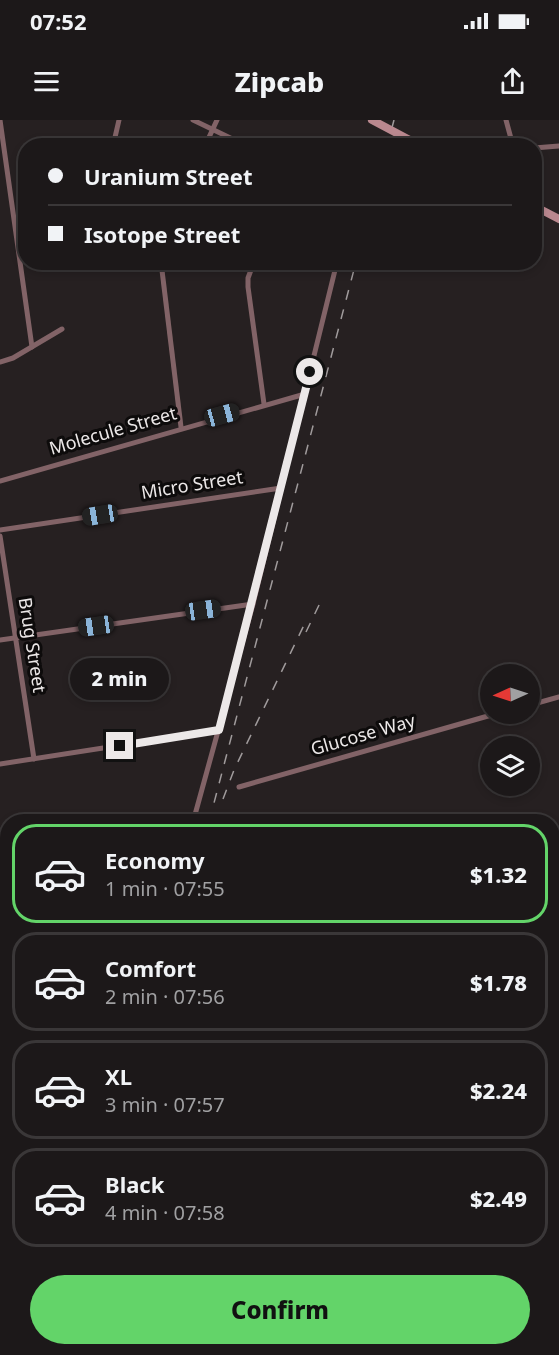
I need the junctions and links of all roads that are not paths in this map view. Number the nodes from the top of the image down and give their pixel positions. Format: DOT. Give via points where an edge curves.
graph roads {
  1 [pos="0,120"];
  2 [pos="119,120"];
  3 [pos="193,120"];
  4 [pos="217,120"];
  5 [pos="372,120"];
  6 [pos="506,120"];
  7 [pos="212,129"];
  8 [pos="115,138"];
  9 [pos="208,138"];
  10 [pos="230,138"];
  11 [pos="406,138"];
  12 [pos="511,138"];
  13 [pos="559,146"];
  14 [pos="542,147"];
  15 [pos="542,210"];
  16 [pos="559,219"];
  17 [pos="18,248"];
  18 [pos="21,270"];
  19 [pos="162,270"];
  20 [pos="251,270"];
  21 [pos="335,270"];
  22 [pos="62,329"];
  23 [pos="32,347"];
  24 [pos="0,362"];
  25 [pos="305,394"];
  26 [pos="264,404"];
  27 [pos="181,427"];
  28 [pos="0,481"];
  29 [pos="281,488"];
  30 [pos="0,530"];
  31 [pos="0,536"];
  32 [pos="253,604"];
  33 [pos="16,637"];
  34 [pos="0,640"];
  35 [pos="559,697"];
  36 [pos="540,702"];
  37 [pos="480,718"];
  38 [pos="219,730"];
  39 [pos="34,759"];
  40 [pos="0,765"];
  41 [pos="239,787"];
  42 [pos="195,814"];
  1 -- 17 [label="street"];
  2 -- 8 [label="street"];
  3 -- 7 [label="street"];
  4 -- 7 [label="street"];
  5 -- 11 [label="street"];
  6 -- 12 [label="street"];
  7 -- 9 [label="street"];
  7 -- 10 [label="street"];
  13 -- 14 [label="street"];
  15 -- 16 [label="street"];
  18 -- 23 [label="street"];
  19 -- 27 [label="street"];
  20 -- 26 [label="street" via="248,286"];
  21 -- 25 [label="street"];
  22 -- 23 [label="street"];
  23 -- 24 [label="street"];
  25 -- 26 [label="street, Molecule Street"];
  25 -- 29 [label="street"];
  26 -- 27 [label="street, Molecule Street"];
  27 -- 28 [label="street, Molecule Street"];
  29 -- 30 [label="street, Micro Street"];
  29 -- 32 [label="street"];
  31 -- 33 [label="street, Brug Street"];
  32 -- 33 [label="street"];
  32 -- 38 [label="street"];
  33 -- 34 [label="street"];
  33 -- 39 [label="street, Brug Street"];
  35 -- 36 [label="street"];
  37 -- 41 [label="street, Glucose Way"];
  38 -- 39 [label="street"];
  38 -- 42 [label="street"];
  39 -- 40 [label="street"];
}
